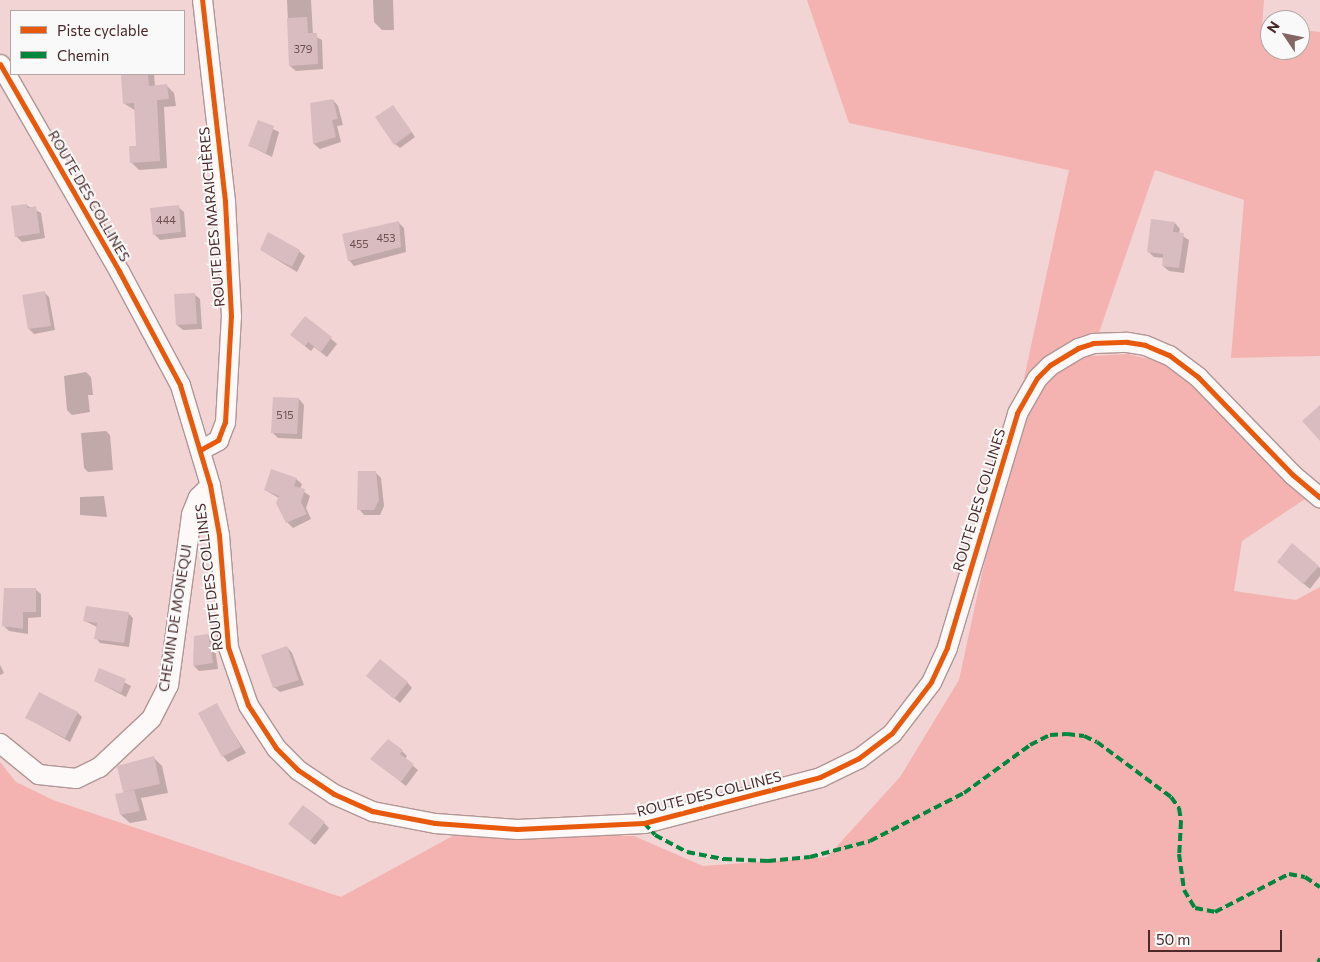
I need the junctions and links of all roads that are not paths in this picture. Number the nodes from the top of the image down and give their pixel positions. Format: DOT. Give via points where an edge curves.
graph roads {
  1 [pos="202,0"];
  2 [pos="0,64"];
  3 [pos="200,450"];
  4 [pos="210,485"];
  5 [pos="1320,498"];
  6 [pos="0,743"];
  1 -- 3 [label="street, ROUTE DES MARAICHÈRES" via="225,201 231,316 225,422 218,440"];
  2 -- 3 [label="street, ROUTE DES COLLINES" via="167,358 180,385"];
  3 -- 4 [label="street, ROUTE DES COLLINES"];
  4 -- 5 [label="street, ROUTE DES COLLINES" via="219,536 232,664 255,718 286,759 318,785 372,811 435,823 516,830 644,823 744,799 842,768 892,733 919,702 947,647 1022,402 1050,365 1078,348 1100,342 1127,342 1169,355 1198,377"];
  4 -- 6 [label="street, CHEMIN DE MONEQUI" via="198,497 191,514 168,685 151,718 99,768 76,778 38,774"];
}
